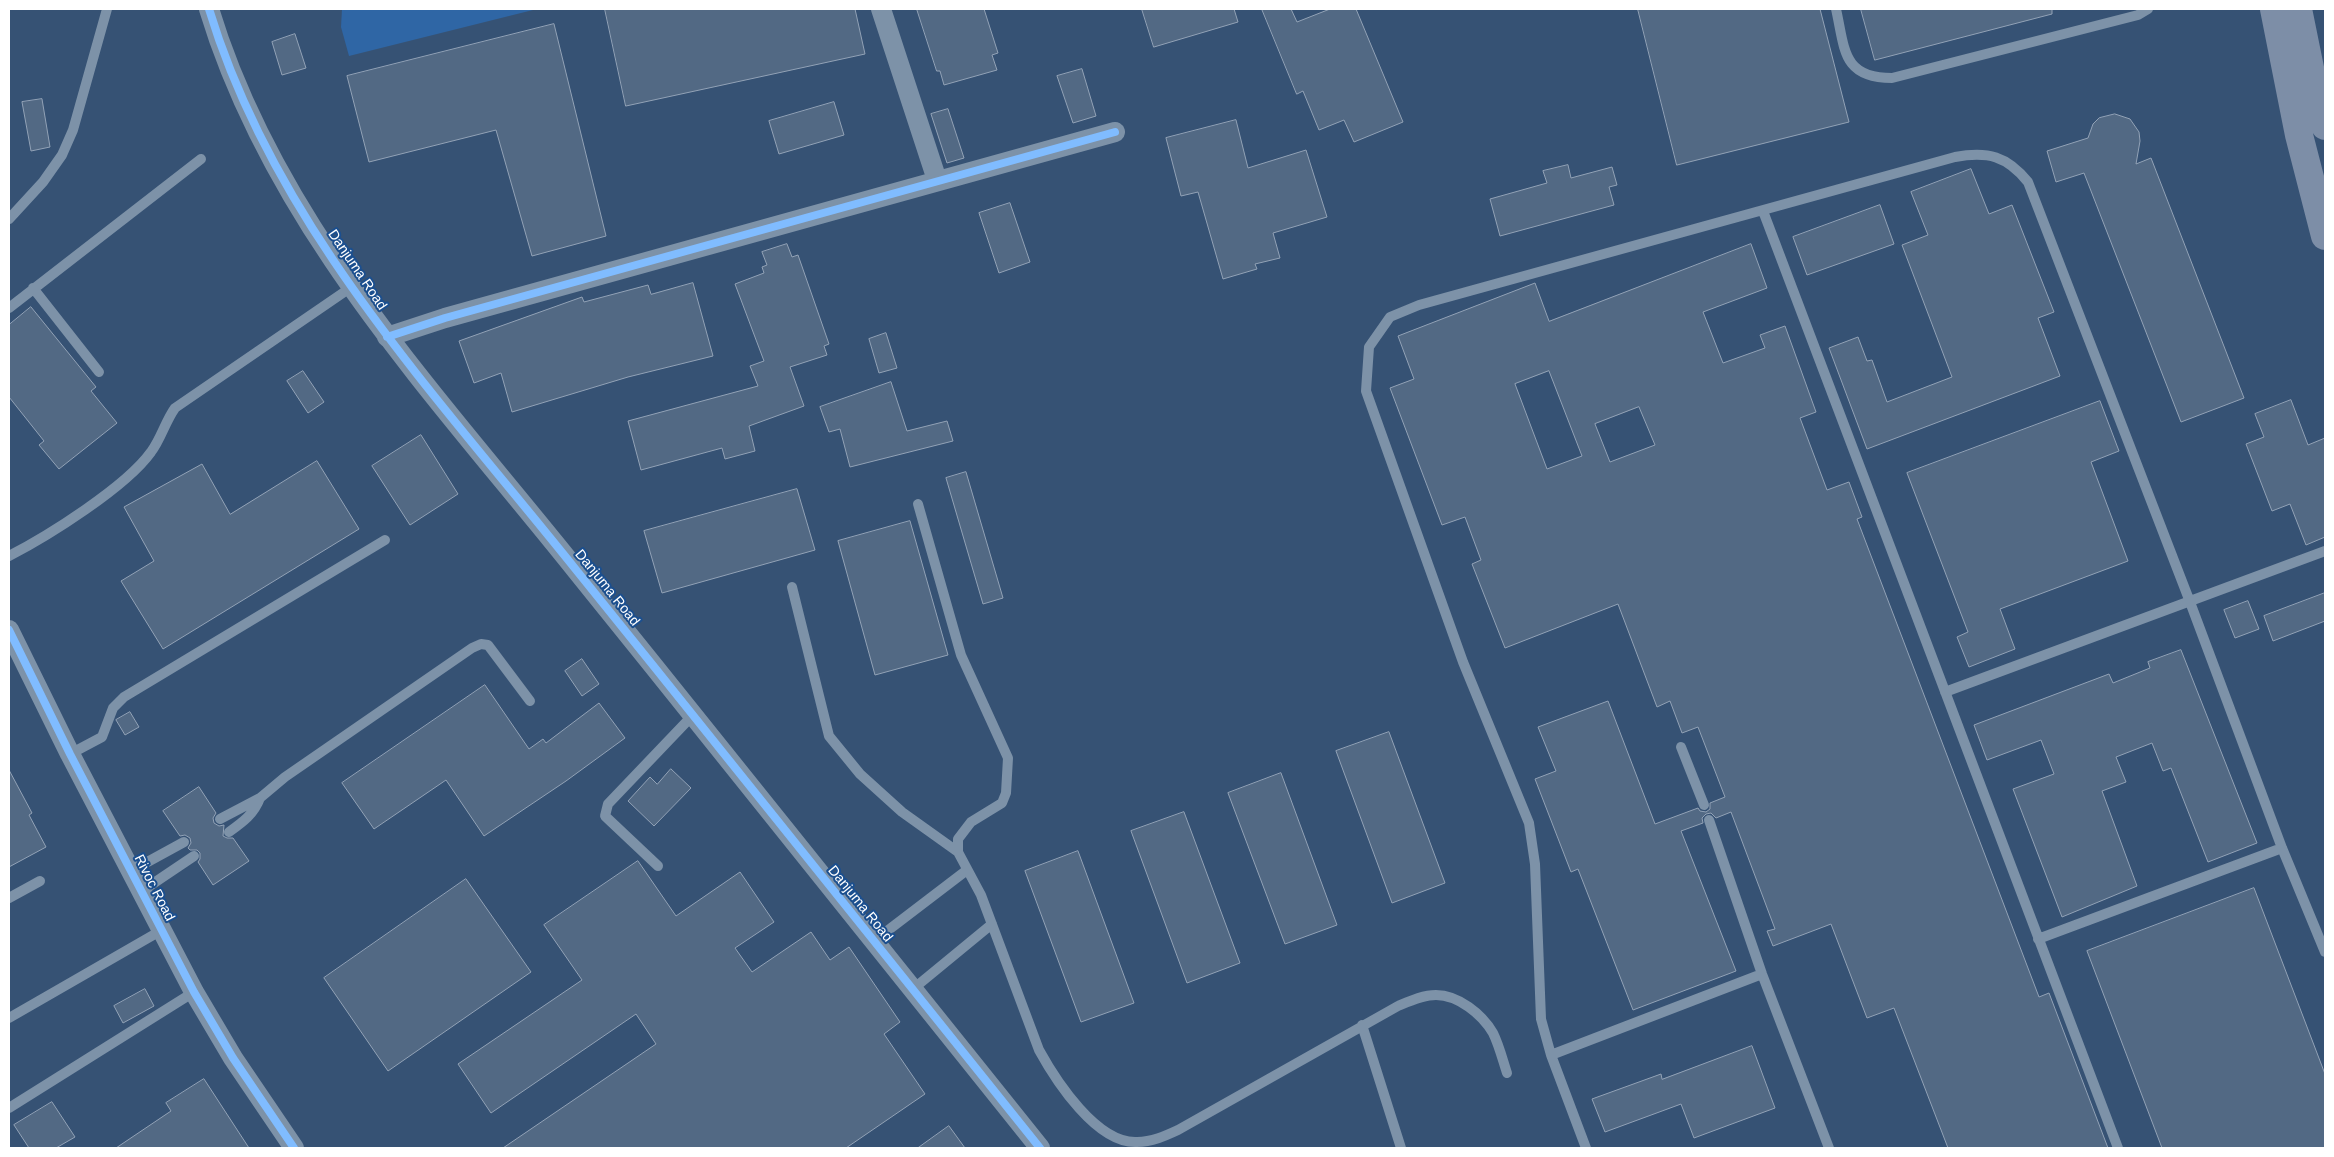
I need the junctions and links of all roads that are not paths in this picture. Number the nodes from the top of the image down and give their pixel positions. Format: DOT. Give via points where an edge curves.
graph roads {
  1 [pos="107,9"];
  2 [pos="209,9"];
  3 [pos="881,9"];
  4 [pos="1836,9"];
  5 [pos="2148,9"];
  6 [pos="2274,9"];
  7 [pos="2298,9"];
  8 [pos="2325,126"];
  9 [pos="1116,132"];
  10 [pos="201,159"];
  11 [pos="937,180"];
  12 [pos="1763,211"];
  13 [pos="9,220"];
  14 [pos="2325,236"];
  15 [pos="353,286"];
  16 [pos="33,288"];
  17 [pos="9,308"];
  18 [pos="387,337"];
  19 [pos="99,372"];
  20 [pos="918,504"];
  21 [pos="385,540"];
  22 [pos="2325,551"];
  23 [pos="9,556"];
  24 [pos="792,587"];
  25 [pos="2190,602"];
  26 [pos="9,630"];
  27 [pos="1945,692"];
  28 [pos="530,702"];
  29 [pos="693,715"];
  30 [pos="1681,747"];
  31 [pos="70,754"];
  32 [pos="260,798"];
  33 [pos="1704,805"];
  34 [pos="220,819"];
  35 [pos="1709,820"];
  36 [pos="229,832"];
  37 [pos="184,842"];
  38 [pos="2282,848"];
  39 [pos="958,852"];
  40 [pos="194,856"];
  41 [pos="658,866"];
  42 [pos="967,870"];
  43 [pos="131,871"];
  44 [pos="40,881"];
  45 [pos="142,891"];
  46 [pos="9,898"];
  47 [pos="992,924"];
  48 [pos="162,930"];
  49 [pos="2038,939"];
  50 [pos="874,941"];
  51 [pos="2325,952"];
  52 [pos="1762,974"];
  53 [pos="913,989"];
  54 [pos="194,992"];
  55 [pos="9,1018"];
  56 [pos="1362,1025"];
  57 [pos="1551,1055"];
  58 [pos="1507,1073"];
  59 [pos="9,1108"];
  60 [pos="294,1148"];
  61 [pos="1040,1148"];
  62 [pos="1401,1148"];
  63 [pos="1586,1148"];
  64 [pos="1829,1148"];
  65 [pos="2118,1148"];
  1 -- 13 [label="lane" via="73,130 62,155"];
  2 -- 15 [label="street, Danjuma Road" via="244,102 283,181"];
  3 -- 11 [label="street"];
  4 -- 5 [label="lane" via="1851,65 1863,74 1892,78 2138,15"];
  6 -- 14 [label="main road"];
  7 -- 8 [label="main road"];
  9 -- 11 [label="street"];
  10 -- 16 [label="lane"];
  11 -- 18 [label="street" via="444,318"];
  12 -- 25 [label="lane" via="1955,156 1976,153 2016,167 2028,182"];
  12 -- 27 [label="lane"];
  12 -- 57 [label="lane" via="1419,306 1390,317 1369,347 1366,391 1463,662 1529,823 1535,864 1541,1019"];
  15 -- 18 [label="street, Danjuma Road"];
  15 -- 23 [label="lane" via="175,408 152,451 134,471 77,514"];
  16 -- 17 [label="lane"];
  16 -- 19 [label="lane"];
  18 -- 29 [label="street, Danjuma Road"];
  20 -- 39 [label="lane" via="961,655 1008,758 1006,793 1002,803 971,822 958,839"];
  21 -- 31 [label="lane" via="124,697 113,708 102,737"];
  22 -- 25 [label="lane"];
  24 -- 39 [label="lane" via="829,736 860,774 902,812"];
  25 -- 27 [label="lane"];
  25 -- 38 [label="lane"];
  26 -- 31 [label="street, Rivoc Road"];
  27 -- 49 [label="lane"];
  28 -- 32 [label="lane" via="494,650 488,644 481,644 317,755"];
  29 -- 41 [label="lane" via="613,798 606,810 605,816 611,823"];
  29 -- 50 [label="street, Danjuma Road"];
  30 -- 33 [label="lane"];
  31 -- 43 [label="street, Rivoc Road"];
  32 -- 34 [label="lane"];
  32 -- 36 [label="lane" via="248,818"];
  35 -- 52 [label="lane"];
  37 -- 43 [label="lane"];
  38 -- 49 [label="lane"];
  38 -- 51 [label="lane"];
  39 -- 42 [label="lane"];
  40 -- 45 [label="lane"];
  42 -- 47 [label="lane"];
  42 -- 50 [label="lane"];
  43 -- 45 [label="street, Rivoc Road"];
  44 -- 46 [label="lane"];
  45 -- 48 [label="street, Rivoc Road"];
  47 -- 53 [label="lane"];
  47 -- 56 [label="lane" via="1039,1050 1050,1071 1088,1118 1115,1138 1136,1143 1178,1130"];
  48 -- 54 [label="street, Rivoc Road"];
  48 -- 55 [label="lane"];
  49 -- 65 [label="lane"];
  50 -- 53 [label="street, Danjuma Road"];
  52 -- 57 [label="lane"];
  52 -- 64 [label="lane"];
  53 -- 61 [label="street, Danjuma Road"];
  54 -- 59 [label="lane"];
  54 -- 60 [label="street, Rivoc Road" via="233,1058"];
  56 -- 58 [label="lane" via="1419,998 1436,995 1455,999 1476,1013 1493,1033"];
  56 -- 62 [label="lane"];
  57 -- 63 [label="lane"];
}
